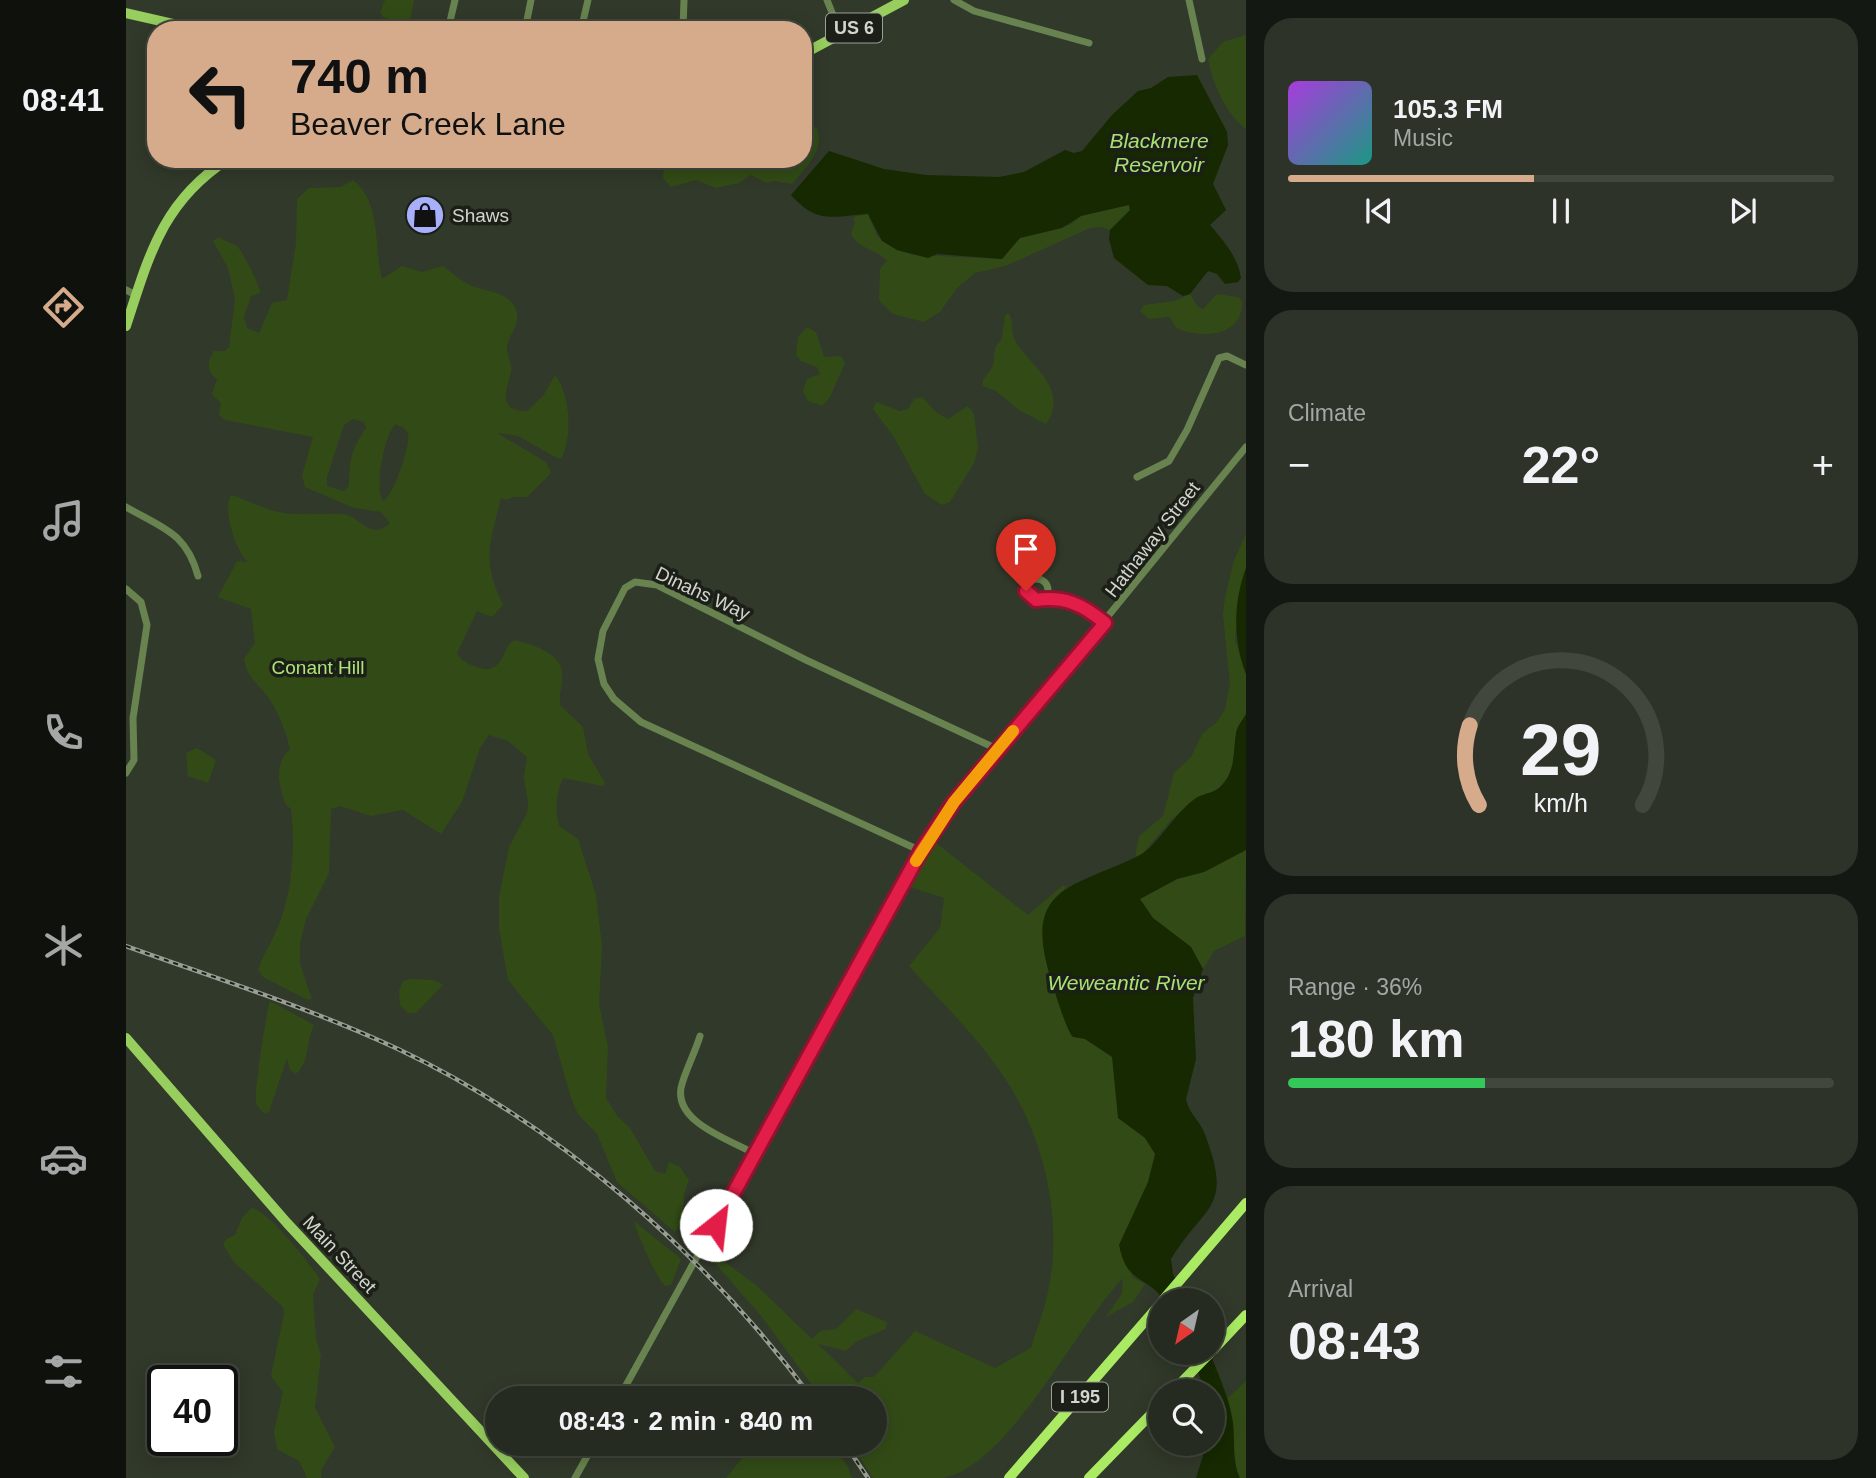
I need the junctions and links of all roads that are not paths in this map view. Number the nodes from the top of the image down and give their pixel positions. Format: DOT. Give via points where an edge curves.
graph roads {
  1 [pos="454,0"];
  2 [pos="531,0"];
  3 [pos="588,0"];
  4 [pos="684,0"];
  5 [pos="827,0"];
  6 [pos="904,0"];
  7 [pos="954,0"];
  8 [pos="1189,0"];
  9 [pos="126,13"];
  10 [pos="161,21"];
  11 [pos="450,21"];
  12 [pos="527,21"];
  13 [pos="583,21"];
  14 [pos="683,21"];
  15 [pos="841,35"];
  16 [pos="1089,43"];
  17 [pos="812,50"];
  18 [pos="1202,59"];
  19 [pos="216,168"];
  20 [pos="126,290"];
  21 [pos="136,295"];
  22 [pos="126,326"];
  23 [pos="1246,365"];
  24 [pos="1246,447"];
  25 [pos="1137,477"];
  26 [pos="126,507"];
  27 [pos="198,576"];
  28 [pos="126,589"];
  29 [pos="1046,597"];
  30 [pos="1105,623"];
  31 [pos="997,749"];
  32 [pos="126,773"];
  33 [pos="921,851"];
  34 [pos="700,1036"];
  35 [pos="126,1038"];
  36 [pos="130,1047"];
  37 [pos="755,1154"];
  38 [pos="1246,1203"];
  39 [pos="1174,1288"];
  40 [pos="1246,1315"];
  41 [pos="1148,1318"];
  42 [pos="1225,1337"];
  43 [pos="1198,1365"];
  44 [pos="1185,1379"];
  45 [pos="627,1386"];
  46 [pos="1148,1417"];
  47 [pos="587,1456"];
  48 [pos="524,1478"];
  49 [pos="575,1478"];
  50 [pos="1009,1478"];
  51 [pos="1089,1478"];
  1 -- 11 [label="street"];
  2 -- 12 [label="street"];
  3 -- 13 [label="street"];
  4 -- 14 [label="street"];
  5 -- 15 [label="street"];
  6 -- 15 [label="main road, US 6"];
  7 -- 16 [label="street"];
  8 -- 18 [label="street"];
  9 -- 10 [label="main road"];
  15 -- 17 [label="main road, US 6"];
  19 -- 21 [label="main road" via="189,189 165,221"];
  20 -- 21 [label="street"];
  21 -- 22 [label="main road"];
  23 -- 25 [label="street" via="1227,356 1219,358 1169,461"];
  24 -- 30 [label="street, Hathaway Street"];
  26 -- 27 [label="street" via="181,540 193,557"];
  28 -- 32 [label="street" via="141,601 148,625 133,718 134,760"];
  29 -- 30 [label="street" via="1081,605"];
  30 -- 31 [label="street, Hathaway Street"];
  31 -- 33 [label="street, Hathaway Street"];
  31 -- 33 [label="street, Dinahs Way" via="657,585 635,582 625,588 603,631 598,659 604,684 623,709 641,722"];
  33 -- 37 [label="street, Hathaway Street"];
  34 -- 37 [label="street" via="681,1090 683,1107 693,1119"];
  35 -- 36 [label="main road, Main Street"];
  36 -- 48 [label="main road, Main Street"];
  37 -- 45 [label="street, Hathaway Street"];
  38 -- 39 [label="highway, I 195"];
  40 -- 42 [label="highway"];
  41 -- 50 [label="highway, I 195"];
  43 -- 44 [label="highway"];
  46 -- 51 [label="highway"];
  47 -- 49 [label="street"];
}
